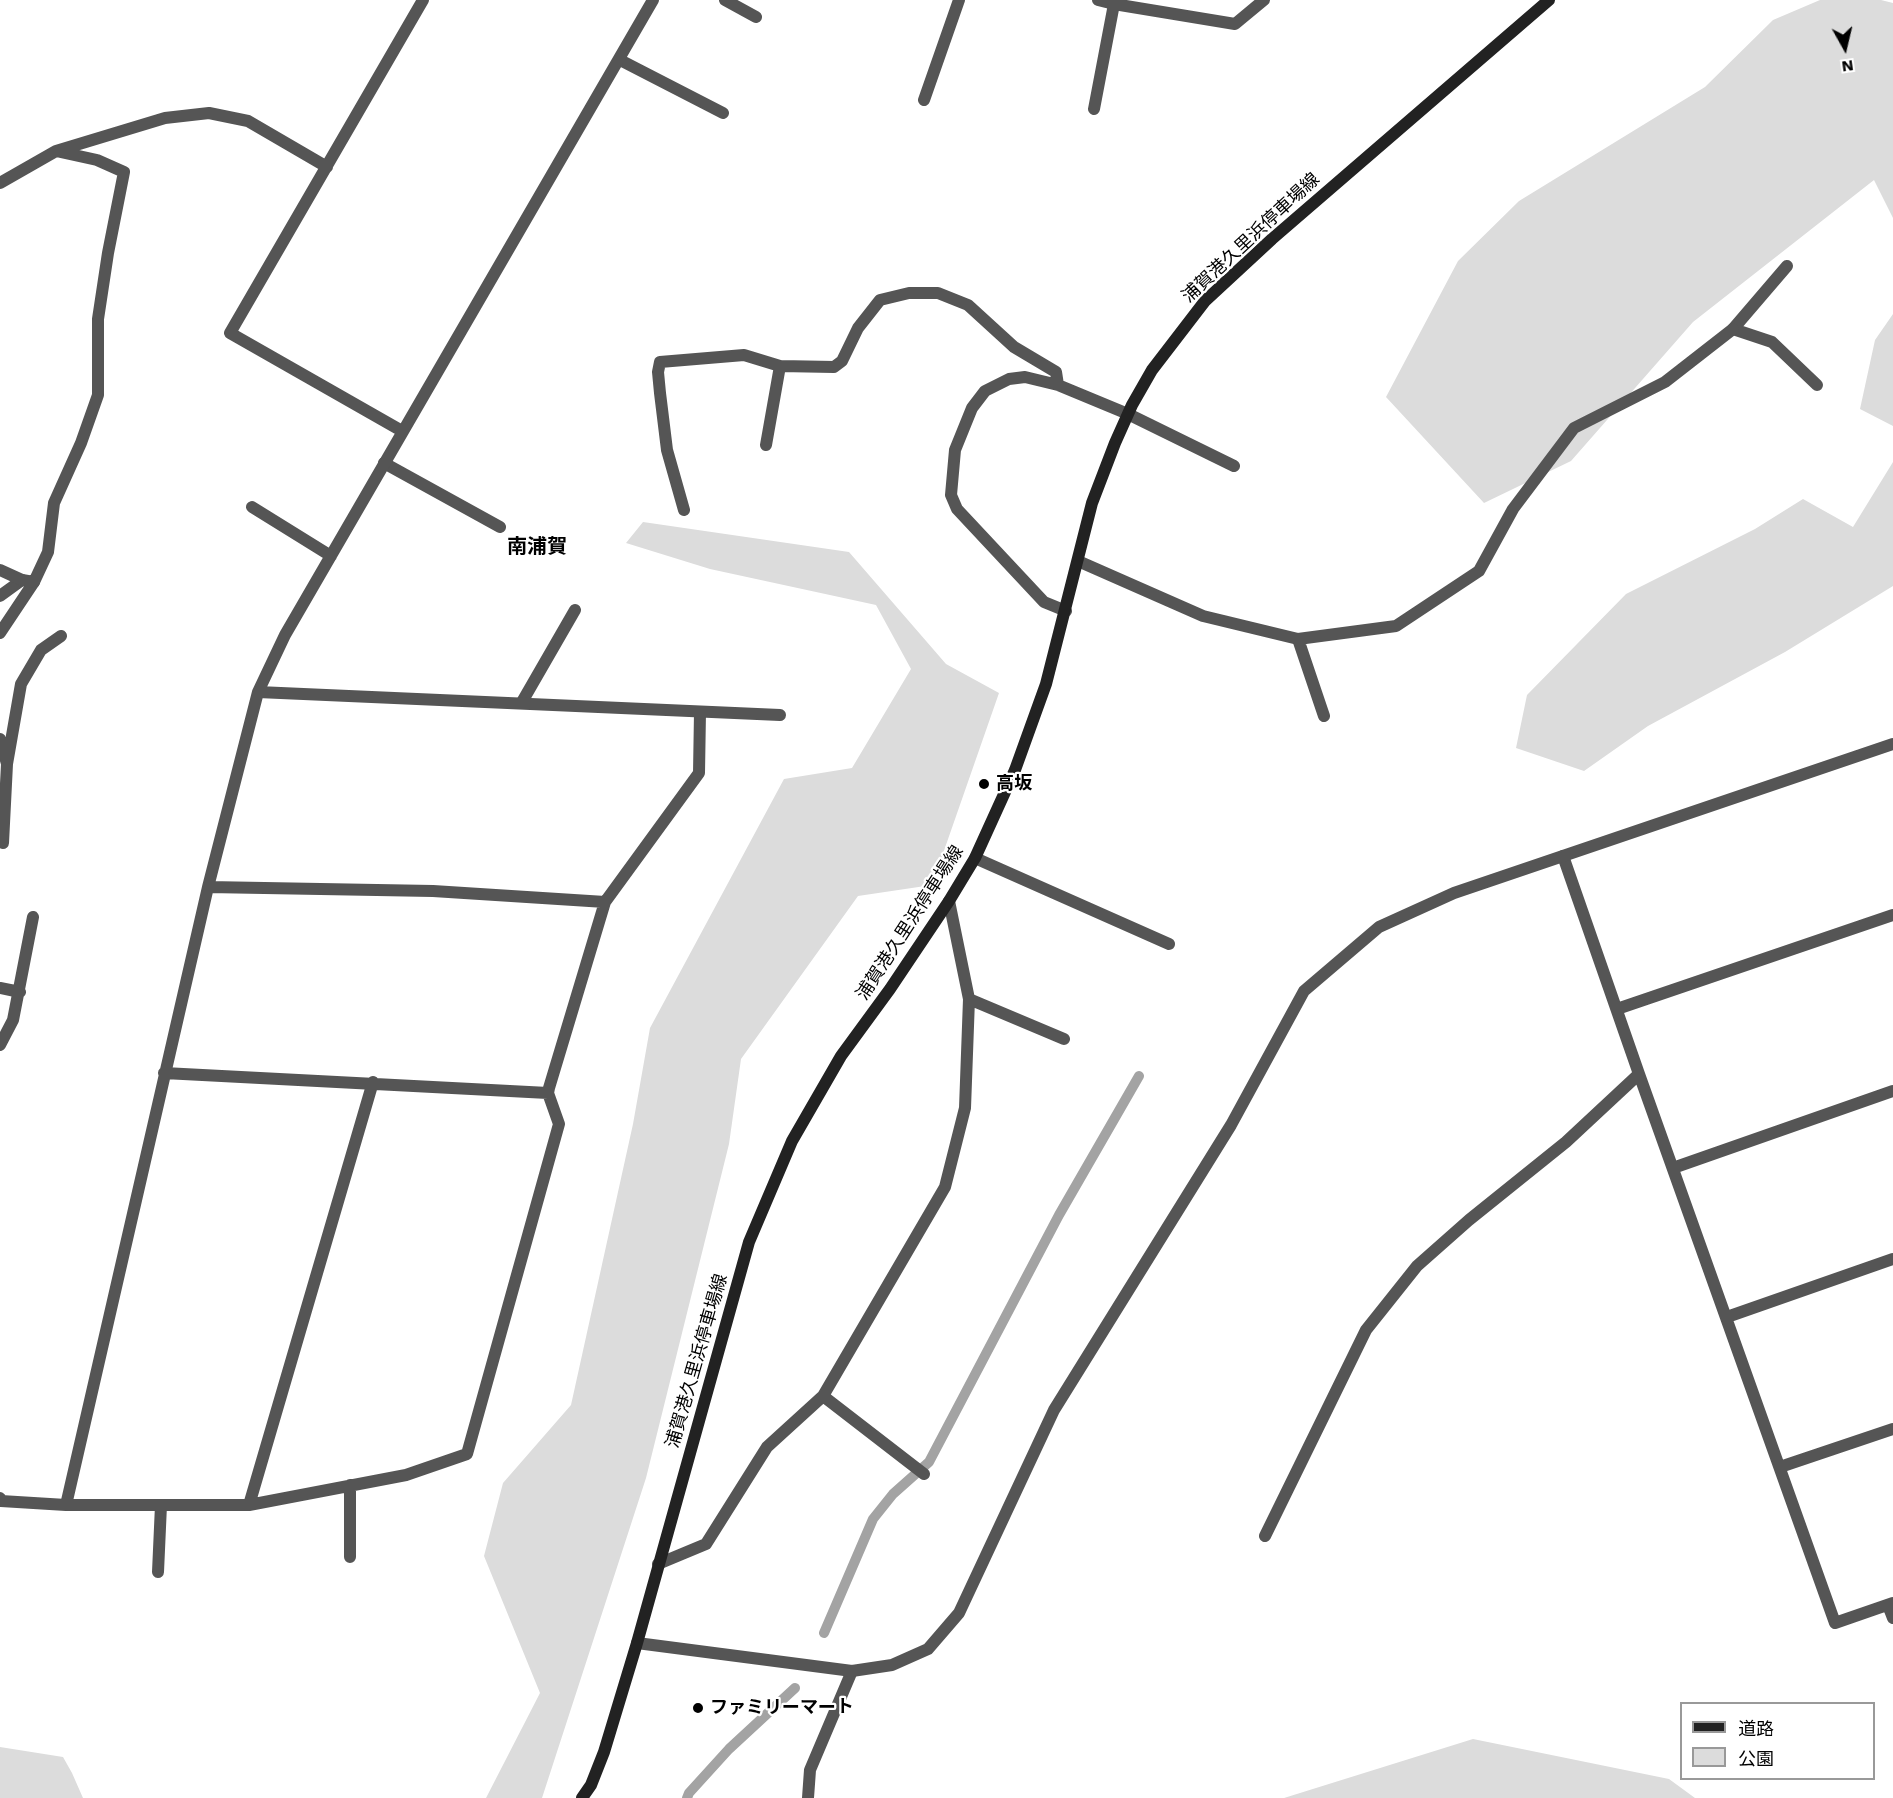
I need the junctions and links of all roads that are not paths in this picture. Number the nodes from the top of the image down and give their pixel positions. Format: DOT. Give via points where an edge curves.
graph roads {
  1 [pos="423,0"];
  2 [pos="653,0"];
  3 [pos="725,0"];
  4 [pos="959,0"];
  5 [pos="1098,0"];
  6 [pos="1264,0"];
  7 [pos="1549,0"];
  8 [pos="1114,4"];
  9 [pos="756,17"];
  10 [pos="620,60"];
  11 [pos="924,100"];
  12 [pos="1094,108"];
  13 [pos="723,113"];
  14 [pos="56,151"];
  15 [pos="327,167"];
  16 [pos="0,183"];
  17 [pos="1787,267"];
  18 [pos="1733,329"];
  19 [pos="780,366"];
  20 [pos="1058,385"];
  21 [pos="1817,385"];
  22 [pos="1128,414"];
  23 [pos="402,431"];
  24 [pos="766,445"];
  25 [pos="384,463"];
  26 [pos="1234,466"];
  27 [pos="252,507"];
  28 [pos="684,510"];
  29 [pos="500,527"];
  30 [pos="331,556"];
  31 [pos="1078,561"];
  32 [pos="0,570"];
  33 [pos="28,581"];
  34 [pos="0,596"];
  35 [pos="575,610"];
  36 [pos="1066,611"];
  37 [pos="0,633"];
  38 [pos="61,636"];
  39 [pos="1298,639"];
  40 [pos="258,692"];
  41 [pos="522,702"];
  42 [pos="700,712"];
  43 [pos="780,714"];
  44 [pos="1324,716"];
  45 [pos="0,739"];
  46 [pos="1893,744"];
  47 [pos="7,764"];
  48 [pos="3,843"];
  49 [pos="1563,856"];
  50 [pos="975,858"];
  51 [pos="208,887"];
  52 [pos="949,901"];
  53 [pos="605,902"];
  54 [pos="1893,915"];
  55 [pos="33,917"];
  56 [pos="1169,944"];
  57 [pos="0,988"];
  58 [pos="20,992"];
  59 [pos="969,999"];
  60 [pos="1617,1009"];
  61 [pos="1064,1039"];
  62 [pos="0,1045"];
  63 [pos="164,1073"];
  64 [pos="1639,1074"];
  65 [pos="373,1082"];
  66 [pos="1893,1091"];
  67 [pos="548,1093"];
  68 [pos="1673,1168"];
  69 [pos="1893,1259"];
  70 [pos="1727,1317"];
  71 [pos="823,1396"];
  72 [pos="1893,1429"];
  73 [pos="1780,1467"];
  74 [pos="924,1474"];
  75 [pos="351,1485"];
  76 [pos="0,1501"];
  77 [pos="66,1505"];
  78 [pos="161,1505"];
  79 [pos="249,1505"];
  80 [pos="1265,1536"];
  81 [pos="350,1557"];
  82 [pos="658,1564"];
  83 [pos="158,1572"];
  84 [pos="1891,1604"];
  85 [pos="1893,1618"];
  86 [pos="637,1642"];
  87 [pos="852,1671"];
  88 [pos="582,1798"];
  89 [pos="808,1798"];
  1 -- 15 [label="street"];
  2 -- 10 [label="street"];
  3 -- 9 [label="street"];
  4 -- 11 [label="street"];
  5 -- 8 [label="street"];
  6 -- 8 [label="street" via="1235,24"];
  7 -- 22 [label="main road, 浦賀港久里浜停車場線" via="1289,223 1205,302 1152,370"];
  8 -- 12 [label="street"];
  10 -- 13 [label="street"];
  10 -- 23 [label="street"];
  14 -- 15 [label="street" via="165,118 209,113 248,121"];
  14 -- 16 [label="street"];
  14 -- 33 [label="street" via="97,160 124,172 98,319 98,395 54,503 48,552"];
  15 -- 23 [label="street" via="230,333"];
  17 -- 18 [label="street"];
  18 -- 21 [label="street" via="1772,342"];
  18 -- 39 [label="street" via="1665,382 1574,428 1513,509 1479,571 1396,626"];
  19 -- 20 [label="street" via="834,367 842,362 858,328 879,300 909,292 938,293 968,305 1014,347 1056,372"];
  19 -- 24 [label="street"];
  19 -- 28 [label="street" via="744,356 660,362 667,450"];
  20 -- 22 [label="street"];
  20 -- 36 [label="street" via="1025,377 1009,379 985,391 972,408 955,450 951,495 957,509 1044,602"];
  22 -- 26 [label="street"];
  22 -- 31 [label="main road, 浦賀港久里浜停車場線" via="1092,503"];
  23 -- 25 [label="street"];
  25 -- 29 [label="street"];
  25 -- 30 [label="street"];
  27 -- 30 [label="street"];
  30 -- 40 [label="street" via="285,635"];
  31 -- 36 [label="main road, 浦賀港久里浜停車場線"];
  31 -- 39 [label="street" via="1203,616"];
  32 -- 33 [label="street"];
  33 -- 34 [label="street"];
  33 -- 37 [label="street"];
  35 -- 41 [label="street"];
  36 -- 50 [label="main road, 浦賀港久里浜停車場線" via="1046,684 1015,770"];
  38 -- 47 [label="street" via="41,650 21,684"];
  39 -- 44 [label="street"];
  40 -- 41 [label="street"];
  40 -- 51 [label="street"];
  41 -- 42 [label="street"];
  42 -- 43 [label="street"];
  42 -- 53 [label="street" via="699,773"];
  45 -- 47 [label="street"];
  46 -- 49 [label="street"];
  47 -- 48 [label="street"];
  49 -- 60 [label="street"];
  49 -- 87 [label="street" via="1454,893 1379,927 1304,991 1231,1125 1054,1410 959,1613 928,1649 892,1665"];
  50 -- 52 [label="main road, 浦賀港久里浜停車場線"];
  50 -- 56 [label="street"];
  51 -- 53 [label="street" via="433,891"];
  51 -- 63 [label="street"];
  52 -- 59 [label="street"];
  52 -- 82 [label="main road, 浦賀港久里浜停車場線" via="841,1056 792,1141 749,1242"];
  53 -- 67 [label="street"];
  54 -- 60 [label="street"];
  55 -- 58 [label="street"];
  57 -- 58 [label="street"];
  58 -- 62 [label="street" via="13,1020"];
  59 -- 61 [label="street"];
  59 -- 71 [label="street" via="965,1108 945,1187"];
  60 -- 64 [label="street"];
  63 -- 65 [label="street"];
  63 -- 77 [label="street"];
  64 -- 68 [label="street"];
  64 -- 80 [label="street" via="1566,1142 1417,1266 1366,1330"];
  65 -- 67 [label="street"];
  65 -- 79 [label="street"];
  66 -- 68 [label="street"];
  67 -- 75 [label="street" via="559,1124 467,1454 406,1475"];
  68 -- 70 [label="street"];
  69 -- 70 [label="street"];
  70 -- 73 [label="street"];
  71 -- 74 [label="street"];
  71 -- 82 [label="street" via="767,1447 706,1544"];
  72 -- 73 [label="street"];
  73 -- 84 [label="street" via="1835,1623"];
  75 -- 79 [label="street"];
  75 -- 81 [label="street"];
  76 -- 77 [label="street"];
  77 -- 78 [label="street"];
  78 -- 79 [label="street"];
  78 -- 83 [label="street"];
  82 -- 86 [label="main road, 浦賀港久里浜停車場線"];
  84 -- 85 [label="street"];
  86 -- 87 [label="street"];
  86 -- 88 [label="main road, 浦賀港久里浜停車場線" via="604,1752"];
  87 -- 89 [label="street" via="810,1770"];
}
